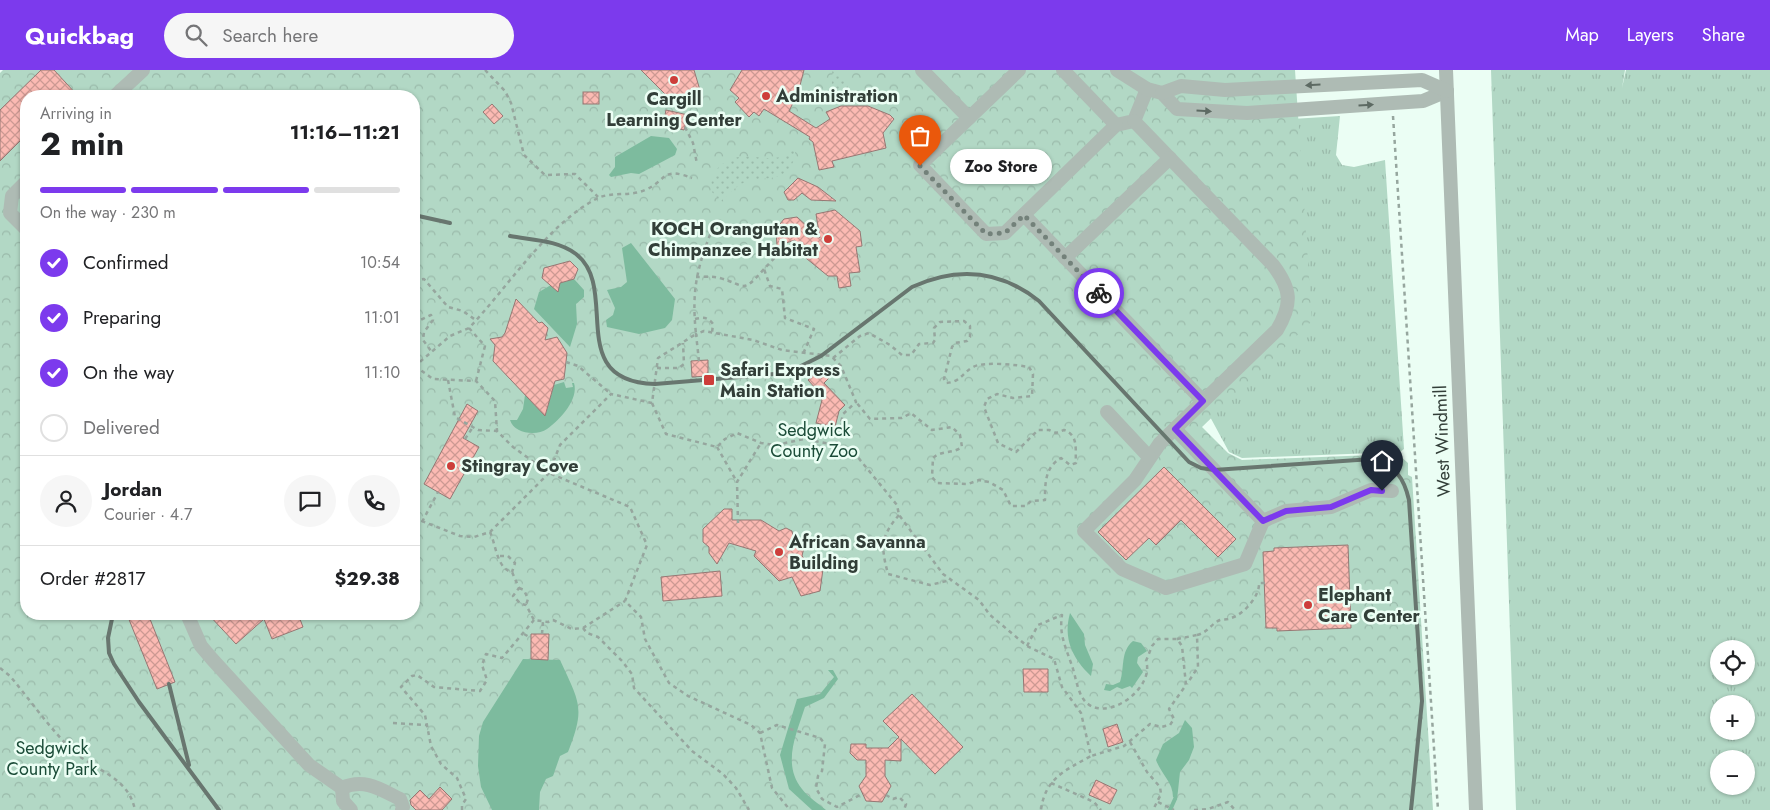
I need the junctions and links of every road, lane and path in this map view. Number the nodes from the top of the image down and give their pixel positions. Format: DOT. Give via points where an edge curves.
graph roads {
  1 [pos="143,70"];
  2 [pos="485,70"];
  3 [pos="922,70"];
  4 [pos="1019,70"];
  5 [pos="1117,70"];
  6 [pos="1446,70"];
  7 [pos="1066,71"];
  8 [pos="1147,89"];
  9 [pos="121,90"];
  10 [pos="1447,91"];
  11 [pos="1162,93"];
  12 [pos="1393,103"];
  13 [pos="969,118"];
  14 [pos="1134,121"];
  15 [pos="1116,126"];
  16 [pos="685,127"];
  17 [pos="1170,158"];
  18 [pos="697,164"];
  19 [pos="692,178"];
  20 [pos="20,188"];
  21 [pos="598,198"];
  22 [pos="1024,215"];
  23 [pos="715,222"];
  24 [pos="20,223"];
  25 [pos="782,244"];
  26 [pos="1066,258"];
  27 [pos="764,270"];
  28 [pos="696,277"];
  29 [pos="420,279"];
  30 [pos="695,319"];
  31 [pos="420,320"];
  32 [pos="476,321"];
  33 [pos="469,328"];
  34 [pos="696,334"];
  35 [pos="712,334"];
  36 [pos="683,343"];
  37 [pos="431,351"];
  38 [pos="803,354"];
  39 [pos="833,358"];
  40 [pos="420,361"];
  41 [pos="700,361"];
  42 [pos="566,362"];
  43 [pos="657,368"];
  44 [pos="420,370"];
  45 [pos="448,380"];
  46 [pos="476,381"];
  47 [pos="611,394"];
  48 [pos="1203,401"];
  49 [pos="856,402"];
  50 [pos="652,403"];
  51 [pos="1107,412"];
  52 [pos="473,427"];
  53 [pos="1175,429"];
  54 [pos="497,431"];
  55 [pos="465,439"];
  56 [pos="761,443"];
  57 [pos="836,445"];
  58 [pos="718,447"];
  59 [pos="1149,457"];
  60 [pos="549,473"];
  61 [pos="737,482"];
  62 [pos="1392,491"];
  63 [pos="438,492"];
  64 [pos="899,515"];
  65 [pos="1263,521"];
  66 [pos="422,522"];
  67 [pos="738,523"];
  68 [pos="490,532"];
  69 [pos="499,556"];
  70 [pos="512,572"];
  71 [pos="951,580"];
  72 [pos="1265,583"];
  73 [pos="519,588"];
  74 [pos="625,601"];
  75 [pos="526,605"];
  76 [pos="190,620"];
  77 [pos="534,620"];
  78 [pos="543,621"];
  79 [pos="583,628"];
  80 [pos="524,634"];
  81 [pos="542,634"];
  82 [pos="1197,635"];
  83 [pos="531,638"];
  84 [pos="1177,639"];
  85 [pos="1027,646"];
  86 [pos="0,668"];
  87 [pos="1186,685"];
  88 [pos="394,723"];
  89 [pos="427,725"];
  90 [pos="760,733"];
  91 [pos="1130,742"];
  92 [pos="1091,756"];
  93 [pos="1051,783"];
  94 [pos="862,794"];
  95 [pos="886,795"];
  96 [pos="342,802"];
  97 [pos="1158,802"];
  98 [pos="786,809"];
  99 [pos="135,810"];
  100 [pos="402,810"];
  101 [pos="462,810"];
  102 [pos="748,810"];
  103 [pos="790,810"];
  104 [pos="904,810"];
  105 [pos="1042,810"];
  106 [pos="1101,810"];
  107 [pos="1153,810"];
  108 [pos="1174,810"];
  109 [pos="1194,810"];
  110 [pos="1235,810"];
  111 [pos="1438,810"];
  112 [pos="1476,810"];
  1 -- 9 [label="street"];
  2 -- 21 [label="path" via="505,91 511,103 524,155 545,175 575,174"];
  3 -- 13 [label="street"];
  4 -- 13 [label="street"];
  5 -- 8 [label="street"];
  6 -- 10 [label="street, West Windmill"];
  7 -- 15 [label="street"];
  8 -- 11 [label="street"];
  8 -- 14 [label="street"];
  10 -- 11 [label="street, one-way" via="1422,80 1225,90 1181,86"];
  10 -- 12 [label="street" via="1423,101"];
  10 -- 112 [label="street, West Windmill"];
  11 -- 12 [label="street, one-way" via="1177,109 1247,113"];
  12 -- 111 [label="path"];
  13 -- 22 [label="street" via="920,166 986,234 1005,233"];
  14 -- 15 [label="street"];
  14 -- 17 [label="street"];
  15 -- 22 [label="street"];
  16 -- 18 [label="path" via="693,143"];
  17 -- 26 [label="street"];
  17 -- 48 [label="street" via="1273,265 1289,294 1288,310 1277,330"];
  19 -- 21 [label="path" via="666,174 644,190"];
  20 -- 24 [label="street" via="12,196 10,213"];
  21 -- 32 [label="path" via="569,216"];
  22 -- 26 [label="street"];
  23 -- 28 [label="path"];
  25 -- 27 [label="path" via="782,250"];
  26 -- 48 [label="street"];
  27 -- 28 [label="path" via="752,284 740,287 719,278"];
  27 -- 38 [label="path" via="770,286 782,289 786,318 814,329"];
  28 -- 30 [label="path"];
  29 -- 32 [label="path" via="424,279 448,307 463,311"];
  30 -- 34 [label="path"];
  30 -- 35 [label="path" via="705,317 711,320"];
  31 -- 37 [label="path" via="431,315 433,320 424,332 423,340"];
  32 -- 33 [label="path"];
  33 -- 37 [label="path" via="450,336"];
  33 -- 46 [label="path" via="485,346"];
  34 -- 35 [label="path" via="704,331"];
  34 -- 36 [label="path"];
  34 -- 41 [label="path"];
  35 -- 38 [label="path" via="738,336"];
  36 -- 43 [label="path" via="658,358"];
  36 -- 43 [label="path" via="684,364 679,368"];
  37 -- 40 [label="path"];
  38 -- 39 [label="path"];
  39 -- 49 [label="path" via="846,376"];
  39 -- 49 [label="path" via="860,336 869,333 902,356 911,355 919,344 936,340 934,328 940,322 964,321 970,326 970,337 952,347 944,379 946,383 954,382 972,367 987,364 1029,367 1033,374 1032,396 1013,398 998,394 987,399 984,407 998,443 1016,452 1038,430 1056,434 1064,430 1075,438 1076,463 1070,465 1061,458 1057,460 1045,478 1044,500 1032,501 1026,506 1011,506 1003,490 989,482 937,483 932,477 932,458 962,447 960,435 952,427 932,430 911,413 902,418 870,419"];
  42 -- 47 [label="path" via="578,366"];
  43 -- 50 [label="path"];
  44 -- 45 [label="path" via="433,380"];
  45 -- 46 [label="path"];
  45 -- 52 [label="path" via="455,417"];
  46 -- 54 [label="path" via="495,401"];
  47 -- 50 [label="path"];
  47 -- 60 [label="path" via="560,445"];
  48 -- 53 [label="street"];
  49 -- 57 [label="path" via="843,414"];
  50 -- 58 [label="path" via="666,434"];
  51 -- 59 [label="street"];
  52 -- 54 [label="path"];
  52 -- 55 [label="path"];
  53 -- 59 [label="street"];
  53 -- 65 [label="street"];
  54 -- 60 [label="path"];
  56 -- 57 [label="path" via="776,445 804,439"];
  56 -- 58 [label="path" via="737,433"];
  56 -- 61 [label="path"];
  57 -- 64 [label="path" via="856,454 897,505"];
  58 -- 61 [label="path"];
  59 -- 65 [label="street" via="1135,480 1084,531 1122,569 1166,588 1245,564"];
  60 -- 68 [label="path"];
  60 -- 74 [label="path" via="630,507 647,545"];
  61 -- 67 [label="path"];
  62 -- 65 [label="street" via="1371,490 1331,507 1286,511"];
  63 -- 66 [label="path"];
  64 -- 71 [label="path"];
  64 -- 71 [label="path" via="890,525 881,548 888,574 930,585"];
  66 -- 68 [label="path" via="460,536 474,537"];
  68 -- 69 [label="path"];
  69 -- 70 [label="path" via="499,562"];
  69 -- 70 [label="path" via="508,556 515,563"];
  70 -- 73 [label="path"];
  71 -- 85 [label="path" via="979,600 990,615"];
  72 -- 82 [label="path" via="1259,583 1259,589 1244,610 1233,618 1219,620 1204,634"];
  73 -- 75 [label="path" via="524,590 528,599"];
  73 -- 75 [label="path" via="513,596"];
  74 -- 79 [label="path"];
  74 -- 90 [label="path" via="641,617 644,639 669,683 688,696 751,725"];
  75 -- 77 [label="path"];
  76 -- 96 [label="street" via="201,646"];
  77 -- 78 [label="path"];
  77 -- 80 [label="path"];
  78 -- 79 [label="path" via="553,620 572,629"];
  78 -- 81 [label="path"];
  79 -- 102 [label="path" via="622,661 632,674 634,688 692,750 723,774 736,788"];
  80 -- 83 [label="path"];
  80 -- 89 [label="path" via="502,658 486,654 482,665 487,680 480,691 434,687 417,675 412,676 401,687 425,715"];
  82 -- 84 [label="path"];
  82 -- 87 [label="path" via="1198,667"];
  84 -- 85 [label="path" via="1158,639 1146,661 1145,681 1130,698 1100,708 1089,705 1083,698 1064,646 1060,629 1062,615 1038,625"];
  84 -- 87 [label="path" via="1182,646"];
  85 -- 92 [label="path" via="1054,659 1062,687 1081,714"];
  86 -- 99 [label="path" via="71,749 121,781 133,798"];
  87 -- 91 [label="path" via="1169,709 1174,719 1170,726 1150,724"];
  88 -- 89 [label="path"];
  89 -- 101 [label="path" via="431,746 441,764 457,778 466,799"];
  90 -- 94 [label="path" via="777,725 820,738 825,744 816,788 822,799 837,806"];
  90 -- 98 [label="path" via="772,788"];
  91 -- 92 [label="path"];
  91 -- 97 [label="path" via="1160,787"];
  92 -- 93 [label="path" via="1057,775"];
  93 -- 105 [label="path" via="1042,801"];
  93 -- 106 [label="path" via="1094,802"];
  95 -- 104 [label="path" via="903,800 906,804"];
  96 -- 100 [label="street" via="355,782 378,788 400,799"];
  97 -- 107 [label="path"];
  97 -- 108 [label="path"];
  98 -- 103 [label="path"];
  109 -- 110 [label="path" via="1228,802"];
}
